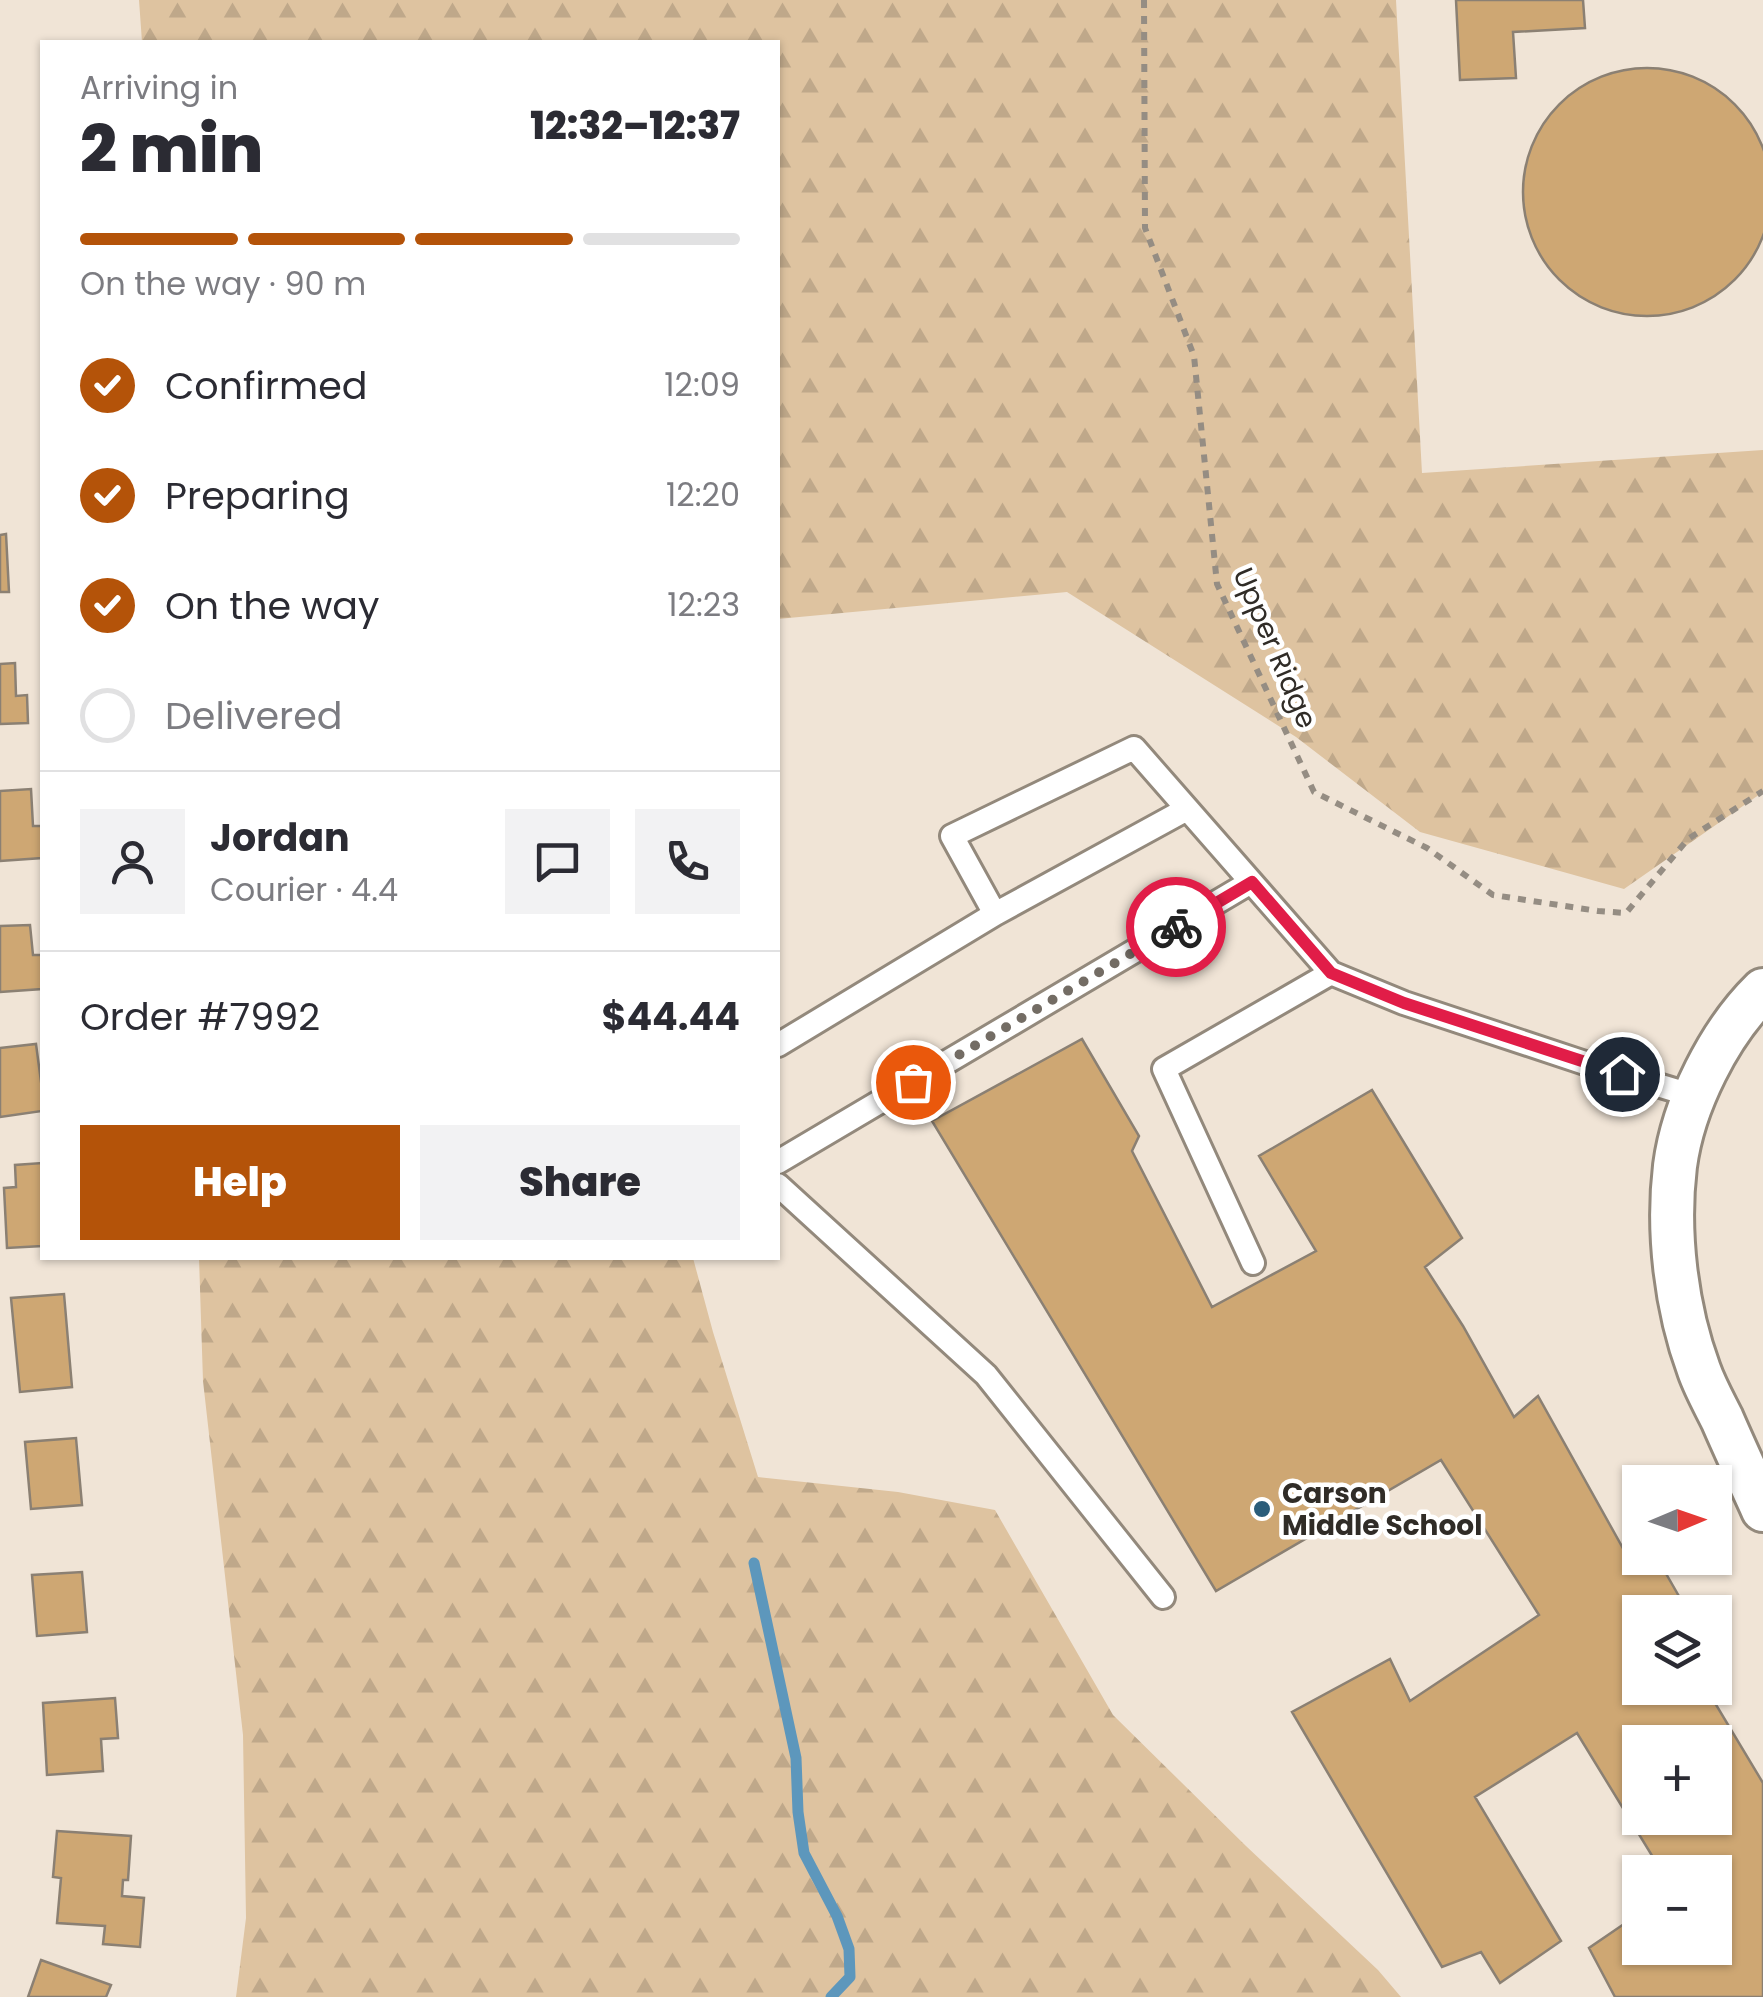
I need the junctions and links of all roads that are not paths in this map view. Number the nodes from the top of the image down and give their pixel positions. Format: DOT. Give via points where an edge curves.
graph roads {
  1 [pos="1187,809"];
  2 [pos="1252,882"];
  3 [pos="995,914"];
  4 [pos="1331,973"];
  5 [pos="1763,990"];
  6 [pos="780,1043"];
  7 [pos="1694,1096"];
  8 [pos="780,1161"];
  9 [pos="780,1187"];
  10 [pos="1253,1263"];
  11 [pos="1763,1510"];
  12 [pos="1163,1597"];
  1 -- 2 [label="lane"];
  1 -- 3 [label="lane"];
  1 -- 3 [label="lane" via="1134,748 952,836"];
  2 -- 4 [label="lane"];
  2 -- 8 [label="lane"];
  3 -- 6 [label="lane"];
  4 -- 7 [label="lane"];
  4 -- 10 [label="lane" via="1164,1069"];
  5 -- 7 [label="street" via="1724,1040"];
  7 -- 11 [label="street" via="1675,1164 1672,1208 1682,1312 1699,1370"];
  9 -- 12 [label="lane" via="986,1375"];
}
